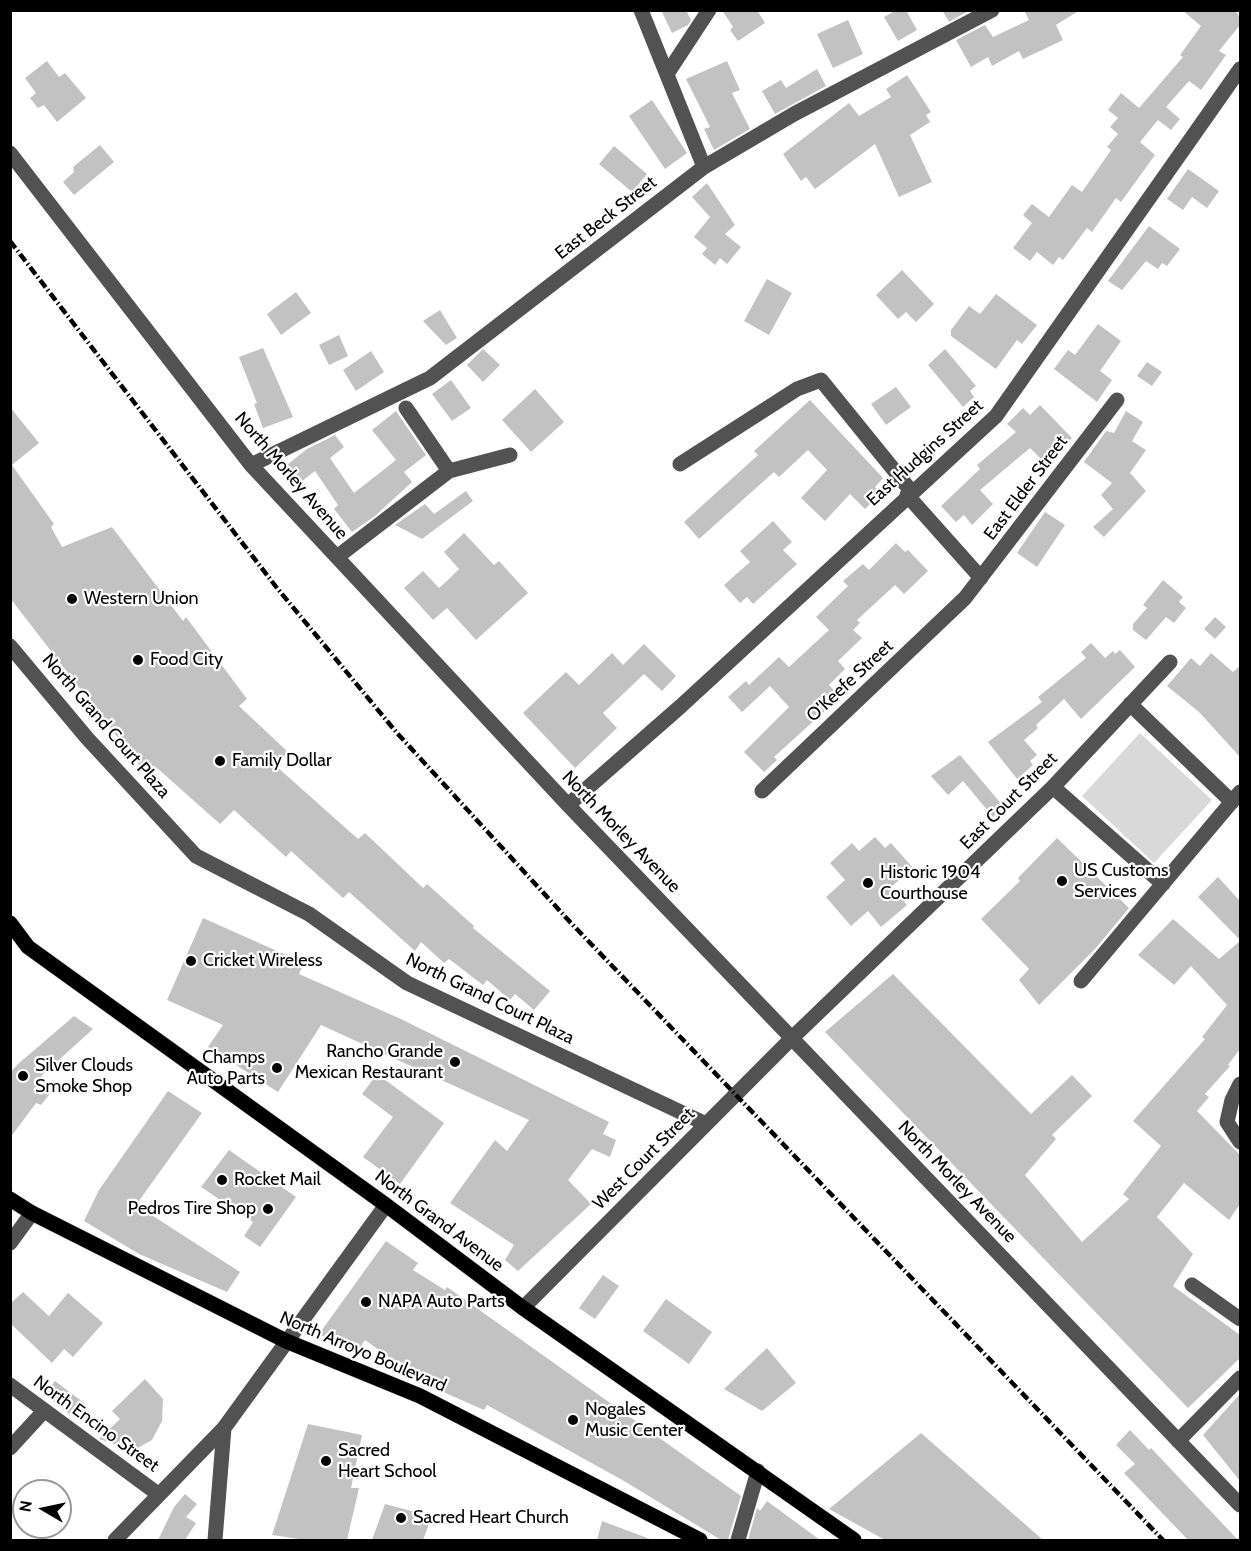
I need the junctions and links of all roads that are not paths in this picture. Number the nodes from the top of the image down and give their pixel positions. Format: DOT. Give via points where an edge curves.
graph roads {
  1 [pos="642,10"];
  2 [pos="710,10"];
  3 [pos="992,10"];
  4 [pos="1240,69"];
  5 [pos="669,70"];
  6 [pos="10,153"];
  7 [pos="704,167"];
  8 [pos="1117,400"];
  9 [pos="406,408"];
  10 [pos="510,455"];
  11 [pos="680,464"];
  12 [pos="251,465"];
  13 [pos="449,471"];
  14 [pos="909,493"];
  15 [pos="337,557"];
  16 [pos="981,578"];
  17 [pos="965,598"];
  18 [pos="10,646"];
  19 [pos="1170,662"];
  20 [pos="1130,704"];
  21 [pos="1053,787"];
  22 [pos="762,792"];
  23 [pos="1236,797"];
  24 [pos="568,806"];
  25 [pos="1163,884"];
  26 [pos="10,923"];
  27 [pos="1081,981"];
  28 [pos="792,1038"];
  29 [pos="1240,1084"];
  30 [pos="706,1124"];
  31 [pos="1240,1142"];
  32 [pos="10,1199"];
  33 [pos="386,1205"];
  34 [pos="32,1214"];
  35 [pos="10,1243"];
  36 [pos="1192,1284"];
  37 [pos="523,1308"];
  38 [pos="1240,1319"];
  39 [pos="285,1341"];
  40 [pos="1240,1378"];
  41 [pos="10,1386"];
  42 [pos="44,1411"];
  43 [pos="224,1428"];
  44 [pos="1178,1441"];
  45 [pos="10,1448"];
  46 [pos="758,1471"];
  47 [pos="158,1494"];
  48 [pos="1240,1505"];
  49 [pos="115,1540"];
  50 [pos="215,1540"];
  51 [pos="700,1540"];
  52 [pos="738,1540"];
  53 [pos="854,1540"];
  1 -- 5 [label="street"];
  1 -- 7 [label="street"];
  2 -- 5 [label="street"];
  3 -- 7 [label="street, East Beck Street" via="794,114"];
  4 -- 14 [label="street, East Hudgins Street" via="996,416"];
  5 -- 7 [label="street"];
  6 -- 12 [label="street, North Morley Avenue"];
  7 -- 12 [label="street, East Beck Street" via="430,378"];
  8 -- 16 [label="street, East Elder Street"];
  9 -- 13 [label="street"];
  10 -- 13 [label="street"];
  11 -- 14 [label="street" via="797,389 821,380"];
  12 -- 15 [label="street, North Morley Avenue"];
  13 -- 15 [label="street"];
  14 -- 16 [label="street"];
  14 -- 24 [label="street, East Hudgins Street"];
  15 -- 24 [label="street, North Morley Avenue"];
  16 -- 17 [label="street, East Elder Street"];
  17 -- 22 [label="street, O'Keefe Street"];
  18 -- 30 [label="street, North Grand Court Plaza" via="87,738 196,856 309,914 407,983"];
  19 -- 20 [label="street, East Court Street"];
  20 -- 21 [label="street, East Court Street"];
  20 -- 23 [label="street"];
  21 -- 25 [label="street"];
  21 -- 28 [label="street, East Court Street"];
  23 -- 25 [label="street"];
  24 -- 28 [label="street, North Morley Avenue"];
  25 -- 27 [label="street"];
  26 -- 33 [label="main road, North Grand Avenue" via="28,947"];
  28 -- 30 [label="street, West Court Street"];
  28 -- 44 [label="street, North Morley Avenue"];
  29 -- 31 [label="street" via="1227,1122"];
  30 -- 37 [label="street, West Court Street"];
  32 -- 34 [label="main road, North Arroyo Boulevard"];
  33 -- 37 [label="main road, North Grand Avenue"];
  33 -- 39 [label="street"];
  34 -- 35 [label="street"];
  34 -- 39 [label="main road, North Arroyo Boulevard"];
  36 -- 38 [label="street"];
  37 -- 46 [label="main road, North Grand Avenue"];
  39 -- 43 [label="street"];
  39 -- 51 [label="main road, North Arroyo Boulevard" via="420,1396"];
  40 -- 44 [label="street"];
  41 -- 42 [label="street, North Encino Street"];
  42 -- 45 [label="street"];
  42 -- 47 [label="street, North Encino Street"];
  43 -- 47 [label="street"];
  43 -- 50 [label="street"];
  44 -- 48 [label="street, North Morley Avenue"];
  46 -- 52 [label="street"];
  46 -- 53 [label="main road, North Grand Avenue"];
  47 -- 49 [label="street"];
}
